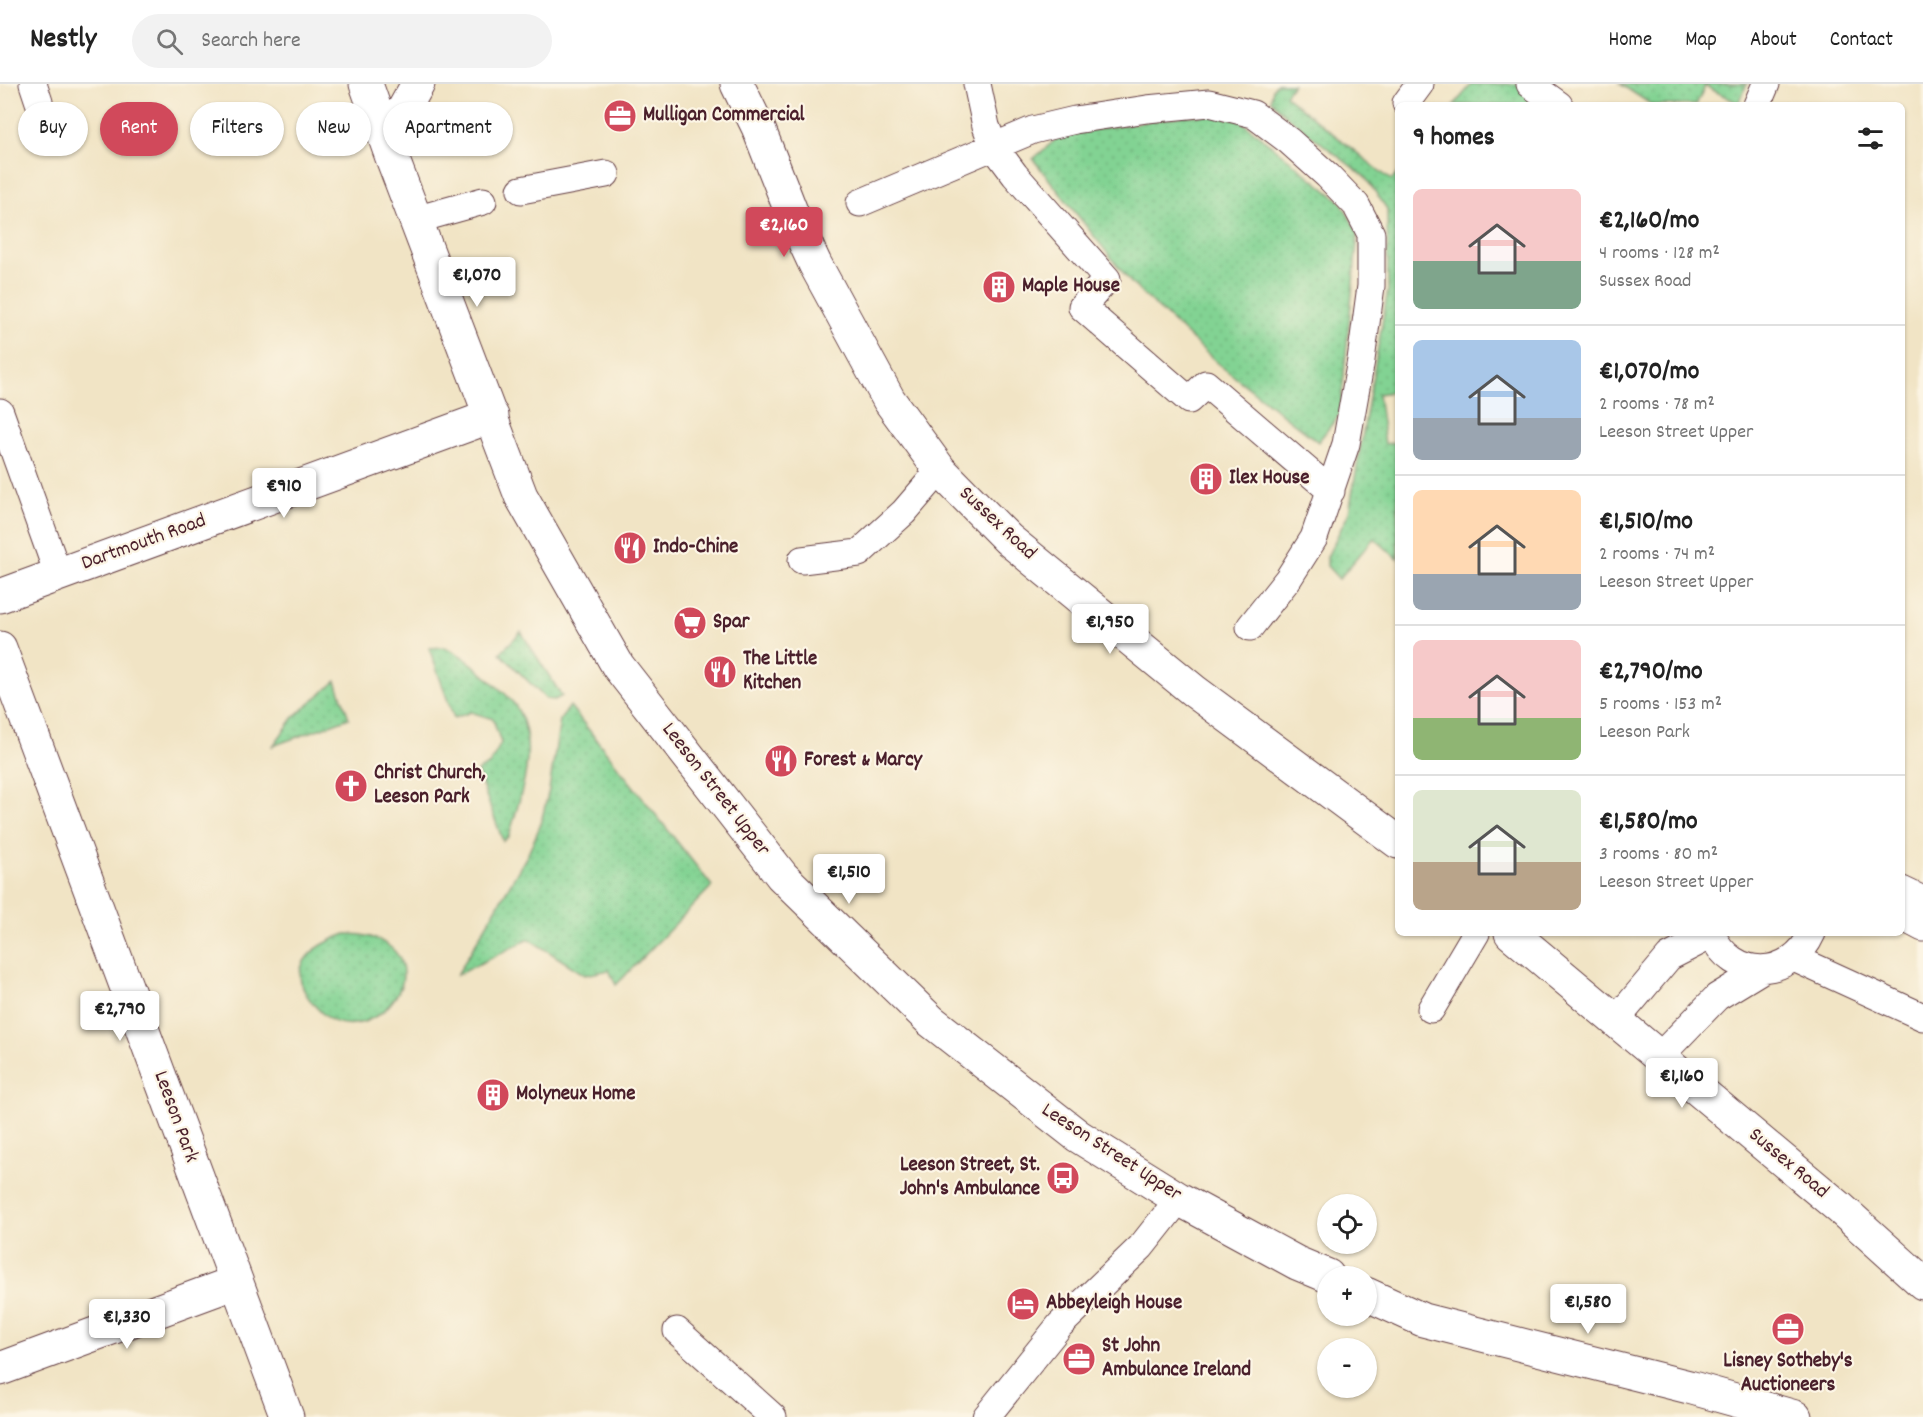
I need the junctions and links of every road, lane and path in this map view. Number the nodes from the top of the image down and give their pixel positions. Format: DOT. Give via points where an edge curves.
graph roads {
  1 [pos="366,84"];
  2 [pos="418,84"];
  3 [pos="977,84"];
  4 [pos="1530,84"];
  5 [pos="1766,84"];
  6 [pos="739,85"];
  7 [pos="408,102"];
  8 [pos="1555,102"];
  9 [pos="1758,102"];
  10 [pos="383,132"];
  11 [pos="994,147"];
  12 [pos="391,156"];
  13 [pos="606,174"];
  14 [pos="520,190"];
  15 [pos="483,201"];
  16 [pos="860,203"];
  17 [pos="415,220"];
  18 [pos="0,412"];
  19 [pos="492,416"];
  20 [pos="939,470"];
  21 [pos="1331,491"];
  22 [pos="802,560"];
  23 [pos="58,574"];
  24 [pos="0,596"];
  25 [pos="1250,627"];
  26 [pos="0,648"];
  27 [pos="1395,840"];
  28 [pos="1905,891"];
  29 [pos="1923,900"];
  30 [pos="1905,919"];
  31 [pos="1923,928"];
  32 [pos="1474,936"];
  33 [pos="1515,936"];
  34 [pos="1708,936"];
  35 [pos="1713,936"];
  36 [pos="1811,936"];
  37 [pos="1794,958"];
  38 [pos="1763,969"];
  39 [pos="1431,1009"];
  40 [pos="1923,1017"];
  41 [pos="1616,1020"];
  42 [pos="1659,1057"];
  43 [pos="1179,1199"];
  44 [pos="1317,1271"];
  45 [pos="236,1282"];
  46 [pos="1923,1283"];
  47 [pos="1377,1299"];
  48 [pos="677,1331"];
  49 [pos="0,1369"];
  50 [pos="764,1414"];
  51 [pos="286,1417"];
  52 [pos="986,1417"];
  53 [pos="1795,1417"];
  1 -- 10 [label="main road, Leeson Street Upper"];
  2 -- 7 [label="main road, Leeson Street Upper"];
  3 -- 11 [label="lane"];
  4 -- 8 [label="lane"];
  5 -- 9 [label="lane"];
  6 -- 20 [label="main road, Sussex Road" via="815,264 889,400"];
  11 -- 16 [label="lane"];
  11 -- 21 [label="lane" via="1107,279 1082,308 1189,400 1206,384"];
  11 -- 21 [label="lane" via="1032,130 1075,120 1209,103 1253,114 1328,176 1356,206 1371,234 1371,286 1361,360 1346,444"];
  12 -- 17 [label="main road, Leeson Street Upper"];
  13 -- 14 [label="lane"];
  15 -- 17 [label="lane"];
  17 -- 19 [label="main road, Leeson Street Upper"];
  18 -- 23 [label="lane"];
  19 -- 23 [label="main road, Dartmouth Road"];
  19 -- 43 [label="main road, Leeson Street Upper" via="521,496 618,666 782,876 931,1021 1078,1136"];
  20 -- 22 [label="lane" via="904,512 859,554"];
  20 -- 27 [label="main road, Sussex Road" via="1008,539 1185,684"];
  21 -- 25 [label="lane" via="1314,538"];
  23 -- 24 [label="main road, Dartmouth Road"];
  26 -- 45 [label="main road, Leeson Park"];
  28 -- 29 [label="lane"];
  30 -- 31 [label="lane"];
  32 -- 39 [label="lane"];
  33 -- 41 [label="main road, Sussex Road"];
  34 -- 41 [label="lane" via="1669,957"];
  35 -- 38 [label="lane" via="1720,950 1732,960"];
  36 -- 37 [label="lane"];
  37 -- 38 [label="lane"];
  37 -- 40 [label="lane"];
  38 -- 42 [label="lane" via="1717,997"];
  41 -- 42 [label="main road, Sussex Road"];
  42 -- 46 [label="main road, Sussex Road"];
  43 -- 44 [label="main road, Leeson Street Upper"];
  43 -- 52 [label="lane" via="1141,1247 1060,1325"];
  45 -- 49 [label="main road"];
  45 -- 51 [label="main road, Leeson Park"];
  47 -- 53 [label="main road" via="1423,1320"];
  48 -- 50 [label="lane"];
}
